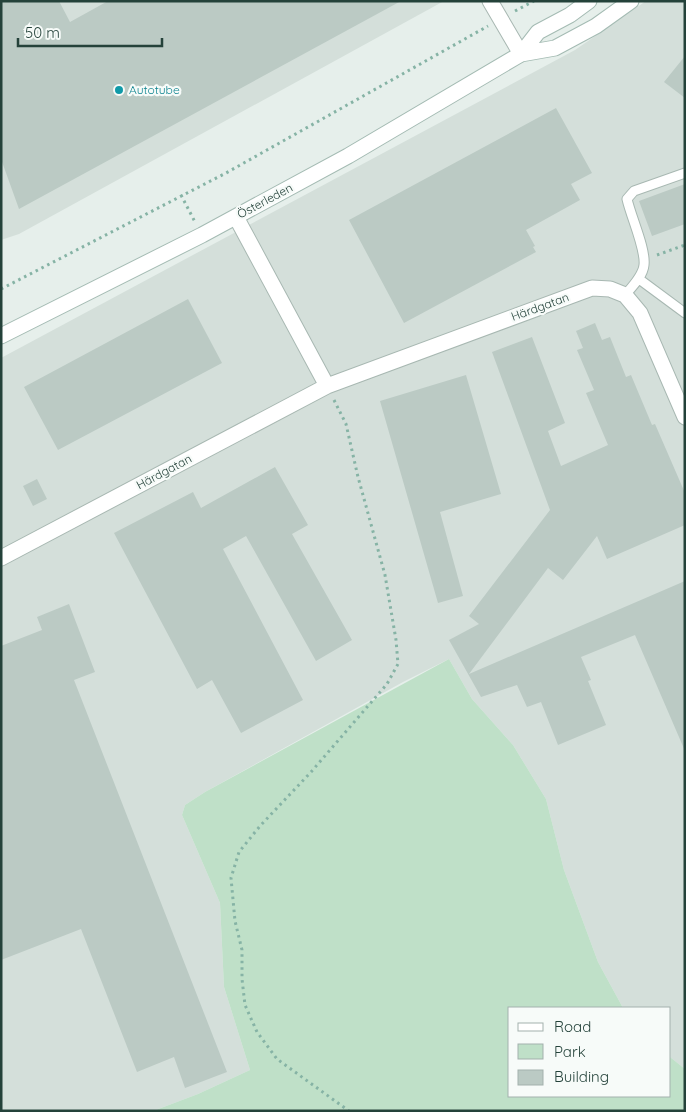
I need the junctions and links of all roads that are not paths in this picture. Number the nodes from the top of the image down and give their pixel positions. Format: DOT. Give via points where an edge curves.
graph roads {
  1 [pos="490,1"];
  2 [pos="589,1"];
  3 [pos="631,1"];
  4 [pos="521,54"];
  5 [pos="685,172"];
  6 [pos="236,217"];
  7 [pos="639,279"];
  8 [pos="625,295"];
  9 [pos="685,313"];
  10 [pos="1,336"];
  11 [pos="327,386"];
  12 [pos="685,417"];
  13 [pos="1,558"];
  1 -- 4 [label="street"];
  2 -- 4 [label="street, Österleden" via="538,32"];
  3 -- 4 [label="street, Österleden" via="596,26 555,48"];
  4 -- 6 [label="street, Österleden" via="348,156"];
  5 -- 7 [label="lane" via="634,191 627,199 643,251 644,265"];
  6 -- 10 [label="street, Österleden"];
  6 -- 11 [label="street"];
  7 -- 8 [label="lane"];
  7 -- 9 [label="lane"];
  8 -- 11 [label="street, Härdgatan" via="610,289 592,288"];
  8 -- 12 [label="street" via="640,314"];
  11 -- 13 [label="street, Härdgatan"];
}
